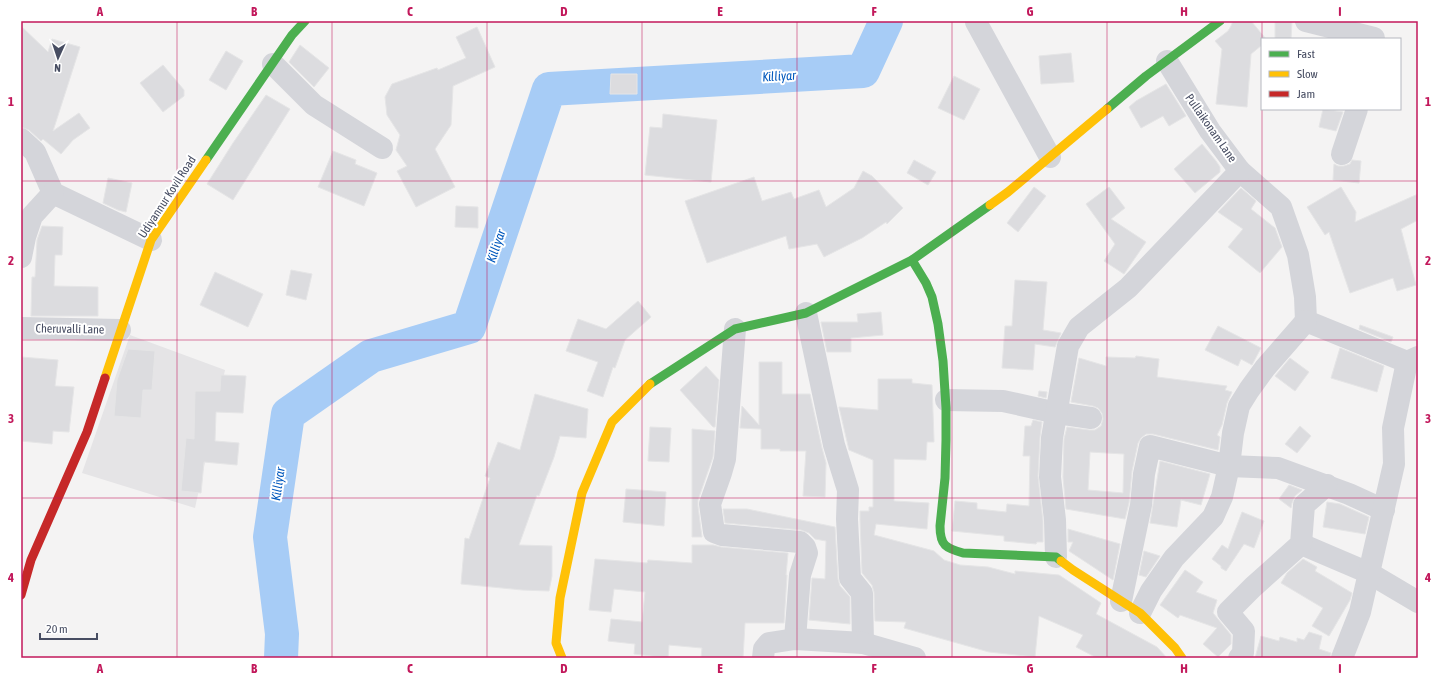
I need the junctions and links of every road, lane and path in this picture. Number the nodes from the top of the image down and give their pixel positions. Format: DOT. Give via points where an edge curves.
graph roads {
  1 [pos="305,21"];
  2 [pos="1220,21"];
  3 [pos="1306,21"];
  4 [pos="976,22"];
  5 [pos="1374,38"];
  6 [pos="1166,61"];
  7 [pos="273,64"];
  8 [pos="1357,110"];
  9 [pos="21,139"];
  10 [pos="382,148"];
  11 [pos="1342,154"];
  12 [pos="1050,157"];
  13 [pos="1240,171"];
  14 [pos="53,193"];
  15 [pos="24,228"];
  16 [pos="151,240"];
  17 [pos="21,258"];
  18 [pos="912,260"];
  19 [pos="806,313"];
  20 [pos="1306,321"];
  21 [pos="21,328"];
  22 [pos="735,329"];
  23 [pos="120,330"];
  24 [pos="1413,360"];
  25 [pos="946,400"];
  26 [pos="1057,413"];
  27 [pos="1092,418"];
  28 [pos="1230,466"];
  29 [pos="1327,485"];
  30 [pos="1384,510"];
  31 [pos="1301,544"];
  32 [pos="1056,557"];
  33 [pos="1369,574"];
  34 [pos="21,595"];
  35 [pos="1122,601"];
  36 [pos="1418,602"];
  37 [pos="1140,613"];
  38 [pos="795,639"];
  39 [pos="863,643"];
  40 [pos="562,658"];
  41 [pos="763,658"];
  42 [pos="915,658"];
  43 [pos="1182,658"];
  44 [pos="1239,658"];
  45 [pos="1342,658"];
  1 -- 7 [label="street, Udiyannur Kovil Road" via="292,35"];
  2 -- 6 [label="street"];
  3 -- 5 [label="street"];
  4 -- 12 [label="street"];
  6 -- 12 [label="street"];
  6 -- 13 [label="street, Pullaikonam Lane" via="1210,131"];
  7 -- 10 [label="street" via="314,106"];
  7 -- 16 [label="street, Udiyannur Kovil Road"];
  8 -- 11 [label="street"];
  9 -- 14 [label="street" via="35,152"];
  12 -- 18 [label="street" via="1008,192"];
  13 -- 20 [label="street, Pullaikonam Lane" via="1281,207 1298,255"];
  13 -- 26 [label="street" via="1128,288 1079,327 1068,346"];
  14 -- 15 [label="street"];
  14 -- 16 [label="street"];
  15 -- 17 [label="street"];
  16 -- 23 [label="street, Udiyannur Kovil Road"];
  18 -- 19 [label="street"];
  18 -- 25 [label="street" via="931,298 938,327"];
  19 -- 22 [label="street"];
  19 -- 39 [label="street" via="834,445 848,490 850,578 862,593"];
  20 -- 24 [label="street"];
  20 -- 28 [label="street" via="1265,368 1239,406"];
  21 -- 23 [label="street, Cheruvalli Lane"];
  22 -- 38 [label="street" via="725,459 710,504 714,532 722,535 800,542 805,547 807,553 800,574"];
  22 -- 40 [label="street" via="646,386 612,422 582,493 570,546 560,598 556,643"];
  23 -- 34 [label="street, Udiyannur Kovil Road" via="87,432 31,560"];
  24 -- 30 [label="street" via="1393,428 1394,464"];
  25 -- 26 [label="street" via="1003,401"];
  25 -- 32 [label="street" via="947,437 940,526 940,538 944,545 962,553"];
  26 -- 27 [label="street"];
  26 -- 32 [label="street" via="1052,438 1050,477"];
  28 -- 29 [label="street" via="1278,468"];
  28 -- 35 [label="street" via="1150,446"];
  28 -- 37 [label="street" via="1222,497 1213,517 1174,558 1151,591"];
  29 -- 30 [label="street"];
  29 -- 31 [label="street" via="1304,505"];
  30 -- 33 [label="street"];
  31 -- 33 [label="street"];
  31 -- 44 [label="street" via="1228,612 1244,631 1242,653"];
  32 -- 35 [label="street"];
  33 -- 36 [label="street"];
  33 -- 45 [label="street" via="1360,612"];
  35 -- 37 [label="street"];
  37 -- 43 [label="street"];
  38 -- 39 [label="street"];
  38 -- 41 [label="street" via="769,643 764,649"];
  39 -- 42 [label="street"];
}
